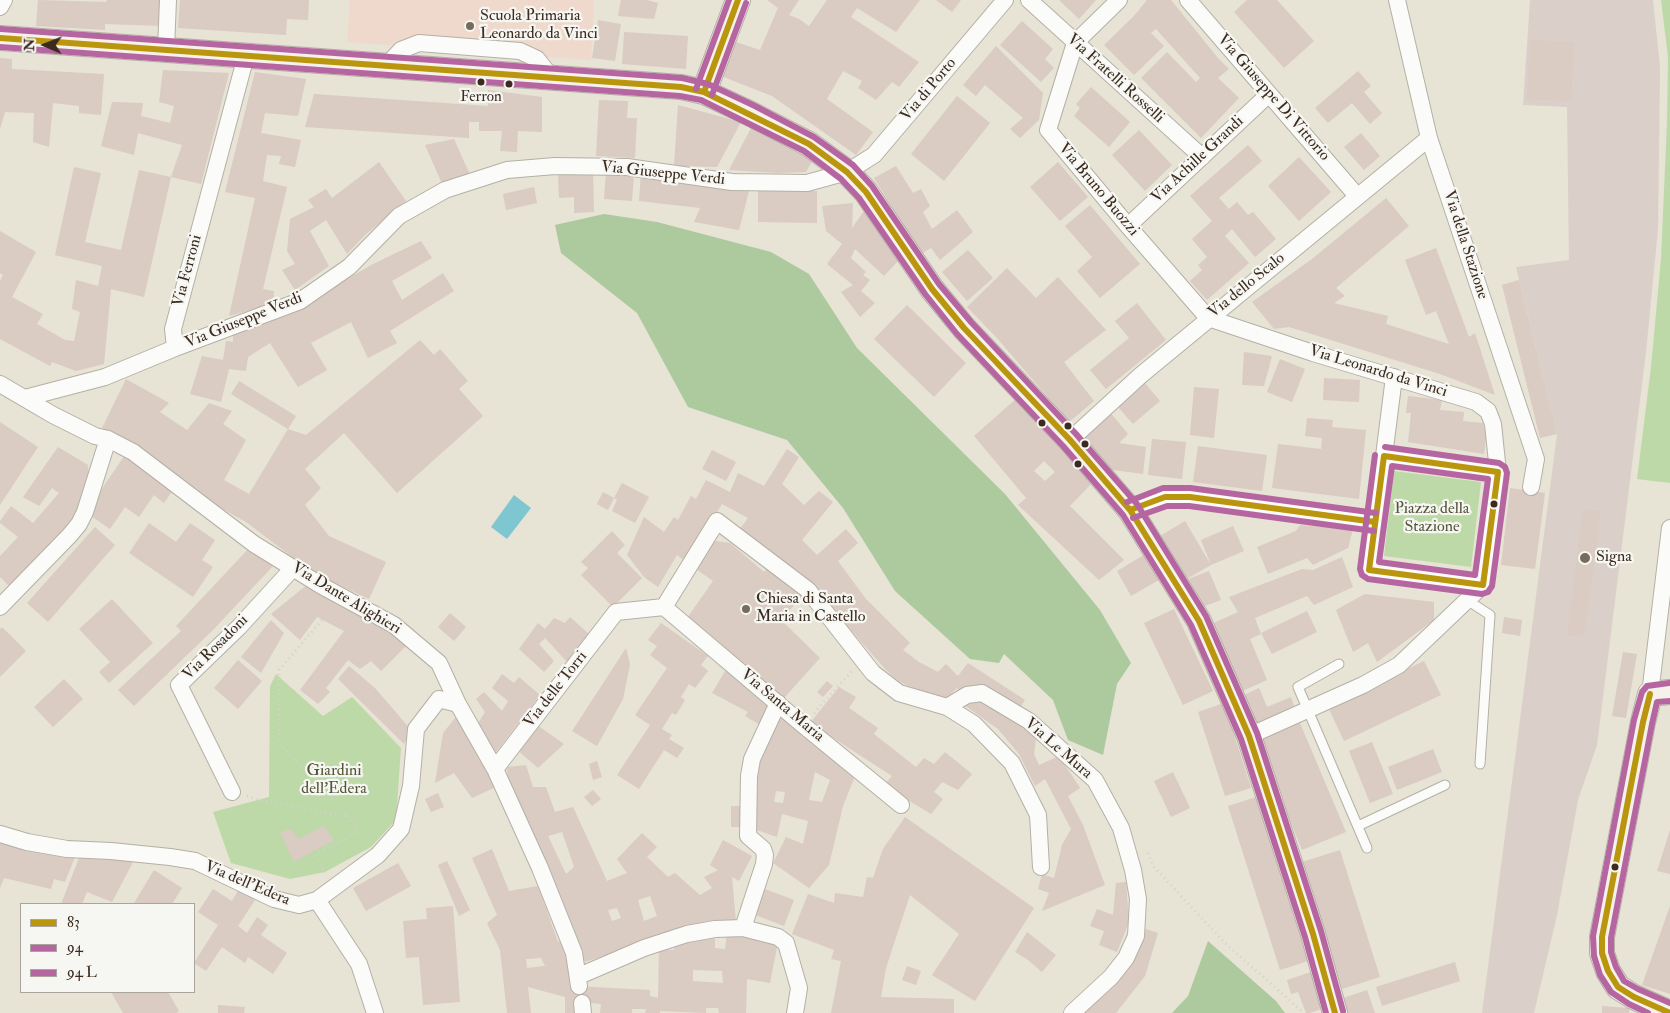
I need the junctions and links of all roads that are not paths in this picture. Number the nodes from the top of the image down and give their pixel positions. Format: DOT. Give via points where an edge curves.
graph roads {
  1 [pos="4,0"];
  2 [pos="168,0"];
  3 [pos="738,0"];
  4 [pos="1005,0"];
  5 [pos="1029,0"];
  6 [pos="1119,0"];
  7 [pos="1188,0"];
  8 [pos="1398,0"];
  9 [pos="0,7"];
  10 [pos="0,38"];
  11 [pos="1075,43"];
  12 [pos="166,50"];
  13 [pos="246,56"];
  14 [pos="704,92"];
  15 [pos="1269,94"];
  16 [pos="1430,138"];
  17 [pos="1202,157"];
  18 [pos="847,172"];
  19 [pos="1357,196"];
  20 [pos="1128,226"];
  21 [pos="1208,318"];
  22 [pos="175,348"];
  23 [pos="1394,378"];
  24 [pos="0,384"];
  25 [pos="25,398"];
  26 [pos="108,439"];
  27 [pos="1070,440"];
  28 [pos="1384,456"];
  29 [pos="1498,472"];
  30 [pos="1531,487"];
  31 [pos="1130,510"];
  32 [pos="1375,522"];
  33 [pos="1670,528"];
  34 [pos="294,568"];
  35 [pos="1667,578"];
  36 [pos="1483,585"];
  37 [pos="1467,600"];
  38 [pos="0,606"];
  39 [pos="664,607"];
  40 [pos="1339,664"];
  41 [pos="1660,693"];
  42 [pos="778,703"];
  43 [pos="458,704"];
  44 [pos="947,707"];
  45 [pos="1308,710"];
  46 [pos="1249,736"];
  47 [pos="1480,764"];
  48 [pos="495,769"];
  49 [pos="1445,786"];
  50 [pos="232,792"];
  51 [pos="901,805"];
  52 [pos="1358,826"];
  53 [pos="0,834"];
  54 [pos="1367,848"];
  55 [pos="1041,867"];
  56 [pos="317,900"];
  57 [pos="743,928"];
  58 [pos="375,1013"];
  59 [pos="794,1013"];
  60 [pos="1072,1013"];
  61 [pos="1335,1013"];
  62 [pos="1670,1013"];
  1 -- 9 [label="street"];
  2 -- 12 [label="street"];
  3 -- 14 [label="main road"];
  4 -- 18 [label="street, Via di Porto" via="874,155"];
  5 -- 11 [label="street, Via Fratelli Rosselli"];
  6 -- 11 [label="street"];
  7 -- 15 [label="street, Via Giuseppe Di Vittorio"];
  8 -- 16 [label="street, Via della Stazione"];
  10 -- 12 [label="main road"];
  11 -- 17 [label="street, Via Fratelli Rosselli"];
  11 -- 20 [label="street, Via Bruno Buozzi" via="1048,130"];
  12 -- 13 [label="main road"];
  13 -- 14 [label="main road" via="681,87"];
  13 -- 22 [label="street, Via Ferroni" via="172,329"];
  14 -- 18 [label="main road" via="809,144"];
  15 -- 17 [label="street, Via Achille Grandi"];
  15 -- 19 [label="street, Via Giuseppe Di Vittorio"];
  16 -- 19 [label="street, Via dello Scalo"];
  16 -- 30 [label="street, Via della Stazione" via="1536,458"];
  17 -- 20 [label="street, Via Achille Grandi"];
  18 -- 22 [label="street, Via Giuseppe Verdi" via="807,183 732,182 627,167 555,166 507,170 445,190 399,216 349,267 300,301"];
  18 -- 27 [label="main road" via="866,192 932,289 964,328"];
  19 -- 21 [label="street, Via dello Scalo"];
  20 -- 21 [label="street, Via Bruno Buozzi"];
  21 -- 23 [label="street, Via Leonardo da Vinci"];
  21 -- 27 [label="street, Via dello Scalo"];
  22 -- 25 [label="street, Via Giuseppe Verdi" via="105,377"];
  23 -- 28 [label="street"];
  23 -- 29 [label="street, Via Leonardo da Vinci" via="1476,402 1488,411 1493,424"];
  24 -- 25 [label="street"];
  25 -- 26 [label="street, Via Dante Alighieri" via="95,436"];
  26 -- 34 [label="street, Via Dante Alighieri" via="133,452 254,544"];
  26 -- 38 [label="street" via="79,524"];
  27 -- 31 [label="main road"];
  28 -- 29 [label="street"];
  28 -- 32 [label="street"];
  29 -- 36 [label="street"];
  31 -- 32 [label="street" via="1165,497 1190,497"];
  31 -- 46 [label="main road" via="1198,621"];
  32 -- 36 [label="street" via="1369,570"];
  33 -- 35 [label="street"];
  34 -- 43 [label="street, Via Dante Alighieri" via="394,625 439,662"];
  34 -- 50 [label="street, Via Rosadoni" via="179,686"];
  35 -- 41 [label="street"];
  36 -- 37 [label="street"];
  37 -- 45 [label="street" via="1399,665"];
  37 -- 47 [label="lane" via="1490,615"];
  39 -- 42 [label="street, Via Santa Maria"];
  39 -- 44 [label="street" via="717,521 808,590 873,674 900,693"];
  39 -- 48 [label="street, Via delle Torri" via="616,612"];
  40 -- 45 [label="lane" via="1298,687"];
  41 -- 62 [label="main road" via="1643,722 1602,937 1602,953 1618,987"];
  42 -- 51 [label="street, Via Santa Maria"];
  42 -- 57 [label="street" via="752,759 748,776 748,836 763,849 765,855"];
  43 -- 48 [label="street, Via Dante Alighieri"];
  43 -- 56 [label="street, Via dell'Edera" via="440,699 416,729 410,786 401,829 378,855"];
  44 -- 55 [label="street" via="974,724 1012,763 1038,816"];
  44 -- 60 [label="street, Via Le Mura" via="967,694 982,694 1029,721 1095,780 1121,828 1138,899 1136,936 1126,958 1111,977"];
  45 -- 46 [label="street"];
  45 -- 52 [label="lane"];
  46 -- 61 [label="main road"];
  48 -- 57 [label="street, Via Dante Alighieri" via="574,952 579,981 644,948 687,934"];
  49 -- 52 [label="lane"];
  52 -- 54 [label="lane"];
  53 -- 56 [label="street, Via dell'Edera" via="67,848 195,861 274,899 299,905"];
  56 -- 58 [label="street" via="359,964"];
  57 -- 59 [label="street" via="778,937 786,943 799,988"];
}
